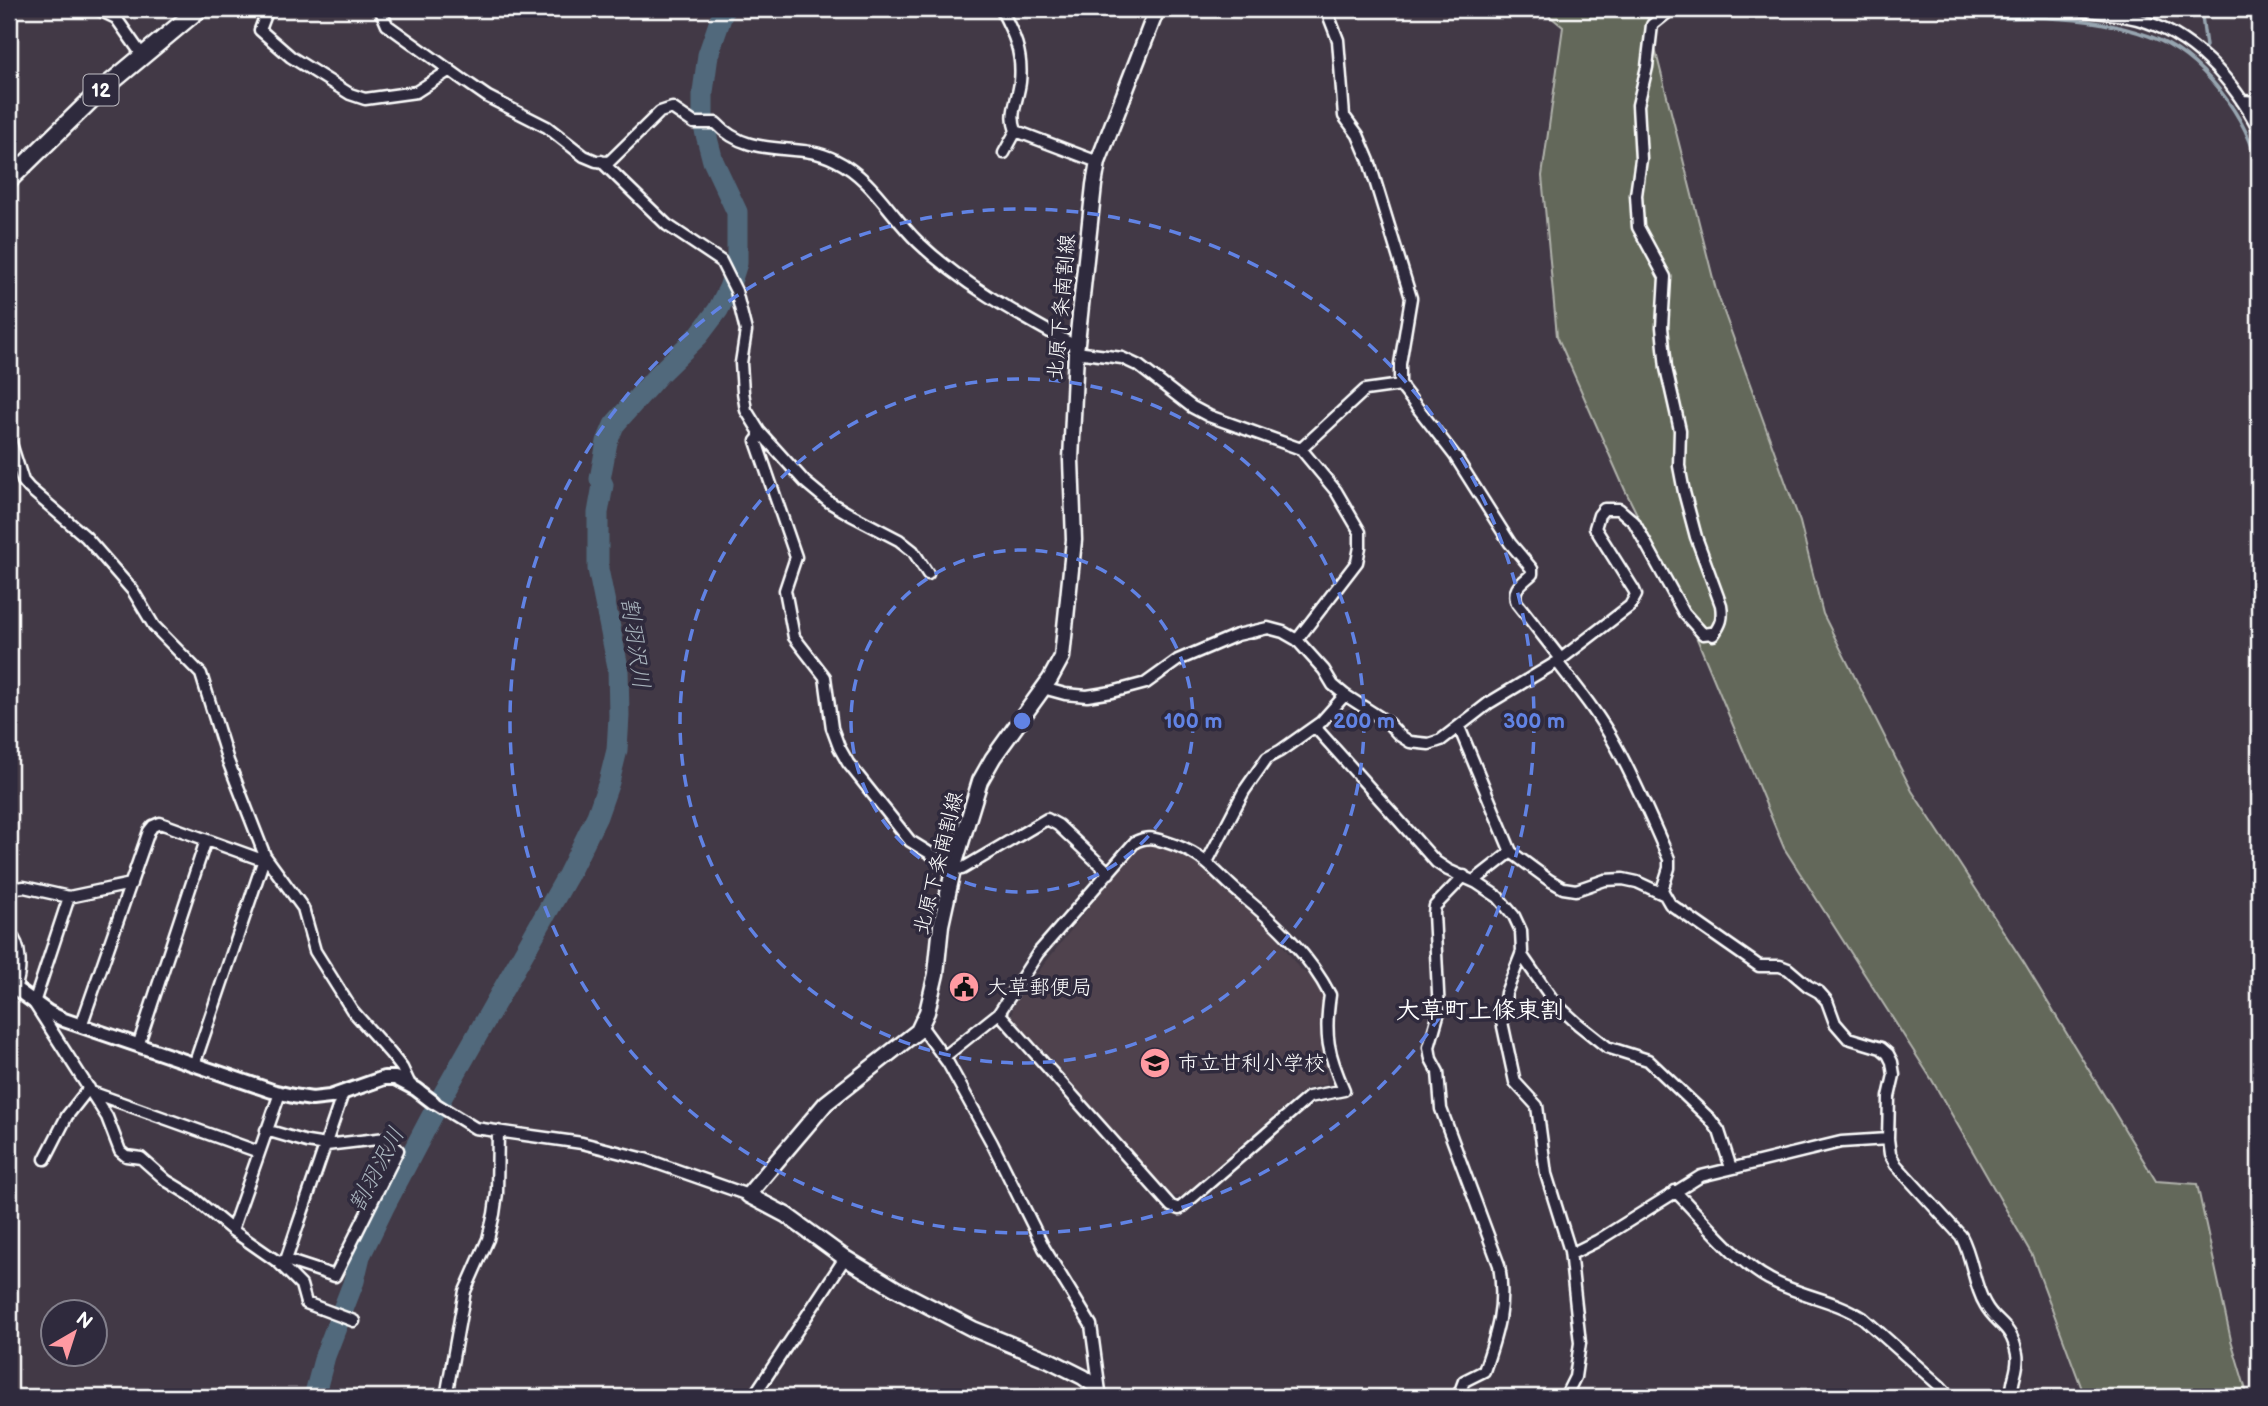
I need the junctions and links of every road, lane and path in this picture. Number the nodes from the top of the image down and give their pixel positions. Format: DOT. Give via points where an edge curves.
graph roads {
  1 [pos="97,9"];
  2 [pos="199,9"];
  3 [pos="268,9"];
  4 [pos="380,9"];
  5 [pos="1001,9"];
  6 [pos="1157,9"];
  7 [pos="1326,9"];
  8 [pos="2066,9"];
  9 [pos="1666,11"];
  10 [pos="142,55"];
  11 [pos="450,69"];
  12 [pos="2242,101"];
  13 [pos="2259,102"];
  14 [pos="2259,130"];
  15 [pos="1016,131"];
  16 [pos="1004,153"];
  17 [pos="601,161"];
  18 [pos="1098,162"];
  19 [pos="9,180"];
  20 [pos="1077,350"];
  21 [pos="1401,385"];
  22 [pos="759,431"];
  23 [pos="9,437"];
  24 [pos="1301,449"];
  25 [pos="928,574"];
  26 [pos="1297,640"];
  27 [pos="1559,660"];
  28 [pos="1043,688"];
  29 [pos="1345,695"];
  30 [pos="1315,727"];
  31 [pos="1459,727"];
  32 [pos="206,840"];
  33 [pos="1511,852"];
  34 [pos="265,856"];
  35 [pos="1207,862"];
  36 [pos="954,866"];
  37 [pos="1109,873"];
  38 [pos="1464,876"];
  39 [pos="1474,881"];
  40 [pos="131,884"];
  41 [pos="9,889"];
  42 [pos="1665,895"];
  43 [pos="69,897"];
  44 [pos="9,933"];
  45 [pos="1521,954"];
  46 [pos="12,986"];
  47 [pos="34,1003"];
  48 [pos="999,1013"];
  49 [pos="81,1026"];
  50 [pos="920,1026"];
  51 [pos="138,1046"];
  52 [pos="944,1057"];
  53 [pos="194,1065"];
  54 [pos="410,1085"];
  55 [pos="90,1090"];
  56 [pos="280,1093"];
  57 [pos="343,1093"];
  58 [pos="433,1102"];
  59 [pos="266,1130"];
  60 [pos="498,1131"];
  61 [pos="1888,1139"];
  62 [pos="326,1144"];
  63 [pos="259,1152"];
  64 [pos="45,1159"];
  65 [pos="1731,1168"];
  66 [pos="1675,1191"];
  67 [pos="748,1195"];
  68 [pos="232,1230"];
  69 [pos="1570,1254"];
  70 [pos="845,1258"];
  71 [pos="282,1261"];
  72 [pos="352,1320"];
  73 [pos="446,1397"];
  74 [pos="753,1397"];
  75 [pos="1101,1397"];
  76 [pos="1381,1397"];
  77 [pos="1391,1397"];
  78 [pos="1458,1397"];
  79 [pos="1565,1397"];
  80 [pos="1950,1397"];
  81 [pos="2012,1397"];
  1 -- 10 [label="street" via="116,19"];
  2 -- 10 [label="main road, 12"];
  3 -- 11 [label="street" via="260,30 291,57 365,99 405,95"];
  4 -- 11 [label="street" via="387,24"];
  5 -- 15 [label="street" via="1017,40"];
  6 -- 18 [label="main road, 北原下条南割線"];
  7 -- 21 [label="street" via="1338,40 1344,116 1369,161 1411,298"];
  8 -- 12 [label="street" via="2138,19 2177,36 2217,69"];
  9 -- 27 [label="street" via="1652,25 1639,105 1641,159 1636,195 1639,227 1665,277 1662,327 1680,430 1679,466 1696,537 1721,605 1721,624 1713,635 1703,634 1684,613 1634,522 1619,509 1604,509 1595,528 1636,595 1630,606"];
  10 -- 19 [label="main road, 12"];
  11 -- 17 [label="street" via="488,97 547,127 584,156"];
  12 -- 13 [label="street"];
  12 -- 14 [label="street"];
  15 -- 16 [label="street"];
  15 -- 18 [label="street"];
  17 -- 20 [label="street" via="609,162 660,112 672,108 694,122 716,124 751,145 833,158 864,179 918,242 964,281"];
  17 -- 22 [label="street" via="667,225 721,261 736,291 746,331 743,392"];
  18 -- 20 [label="main road, 北原下条南割線"];
  20 -- 24 [label="street" via="1122,358 1200,411"];
  20 -- 28 [label="main road, 北原下条南割線" via="1071,579 1062,657"];
  21 -- 24 [label="street" via="1365,390"];
  21 -- 27 [label="street" via="1532,569 1515,597"];
  22 -- 25 [label="street" via="805,482 829,502 899,540 913,551"];
  22 -- 36 [label="street" via="756,441 796,557 785,590 794,637 825,677 839,747 910,842"];
  23 -- 34 [label="street" via="23,481 86,537 132,591 154,626 201,674"];
  24 -- 26 [label="street" via="1342,501 1360,533 1360,547 1350,574"];
  26 -- 28 [label="street" via="1268,628 1255,630 1178,660 1146,683 1087,696"];
  26 -- 29 [label="street"];
  27 -- 31 [label="street"];
  27 -- 42 [label="street" via="1632,775 1669,859 1662,884"];
  28 -- 36 [label="main road, 北原下条南割線" via="980,781"];
  29 -- 30 [label="street"];
  29 -- 31 [label="street" via="1410,742 1429,744"];
  30 -- 35 [label="street" via="1259,768"];
  30 -- 38 [label="street" via="1436,862"];
  31 -- 33 [label="street"];
  32 -- 34 [label="street" via="257,858"];
  32 -- 40 [label="street" via="160,823 153,826"];
  32 -- 51 [label="street"];
  33 -- 39 [label="street"];
  33 -- 42 [label="street" via="1563,888 1576,890 1623,879"];
  34 -- 53 [label="street"];
  34 -- 54 [label="street" via="303,908 315,951 352,1010 402,1068"];
  35 -- 37 [label="street" via="1152,837 1135,842"];
  35 -- 48 [label="street" via="1283,931 1323,982 1330,995 1330,1060 1344,1090 1310,1097 1179,1209 1171,1206"];
  36 -- 37 [label="street" via="962,869 1047,819"];
  36 -- 50 [label="main road, 北原下条南割線" via="936,974"];
  37 -- 48 [label="street" via="1038,953"];
  38 -- 39 [label="street"];
  38 -- 78 [label="street" via="1435,906 1439,1012 1429,1046 1438,1072 1441,1109 1499,1265 1502,1290 1499,1326 1484,1371 1464,1381"];
  39 -- 45 [label="street" via="1498,897 1514,916 1521,931"];
  40 -- 43 [label="street"];
  40 -- 49 [label="street"];
  41 -- 43 [label="street" via="24,887"];
  42 -- 61 [label="street" via="1678,911 1759,966 1788,969 1827,1001 1835,1023 1848,1038 1888,1054 1894,1075"];
  43 -- 47 [label="street"];
  44 -- 46 [label="street" via="15,939 20,973"];
  45 -- 65 [label="street" via="1555,1003 1578,1024 1607,1047 1648,1060 1710,1119"];
  45 -- 69 [label="street" via="1506,993 1504,1036 1515,1082 1537,1106 1546,1174"];
  46 -- 47 [label="street"];
  47 -- 49 [label="street"];
  47 -- 55 [label="street"];
  48 -- 52 [label="street"];
  49 -- 51 [label="street"];
  50 -- 52 [label="street"];
  50 -- 67 [label="main road, 北原下条南割線" via="826,1103"];
  51 -- 53 [label="street"];
  52 -- 75 [label="street" via="1044,1248 1091,1325"];
  53 -- 56 [label="street"];
  54 -- 57 [label="street" via="384,1078"];
  54 -- 58 [label="street"];
  55 -- 63 [label="street"];
  55 -- 64 [label="street" via="67,1116"];
  55 -- 68 [label="street" via="123,1154 141,1158"];
  56 -- 57 [label="street" via="312,1099"];
  56 -- 59 [label="street"];
  57 -- 62 [label="street"];
  58 -- 60 [label="street" via="475,1128"];
  59 -- 62 [label="street"];
  59 -- 63 [label="street"];
  60 -- 67 [label="street" via="582,1143 645,1159"];
  60 -- 73 [label="street" via="494,1214 466,1291"];
  61 -- 65 [label="street" via="1841,1142"];
  61 -- 81 [label="street" via="1896,1165 1961,1236 1986,1307 2012,1337 2018,1364"];
  62 -- 71 [label="street"];
  62 -- 71 [label="street" via="386,1138 398,1150 335,1276"];
  63 -- 68 [label="street"];
  65 -- 66 [label="street" via="1702,1176"];
  66 -- 69 [label="street"];
  66 -- 80 [label="street" via="1766,1278 1849,1308"];
  67 -- 70 [label="main road" via="786,1214"];
  68 -- 71 [label="street"];
  69 -- 79 [label="street" via="1580,1343 1575,1377"];
  70 -- 74 [label="street"];
  70 -- 75 [label="main road" via="973,1329 1083,1377"];
  71 -- 72 [label="street" via="301,1285 306,1303"];
  76 -- 77 [label="street"];
}
